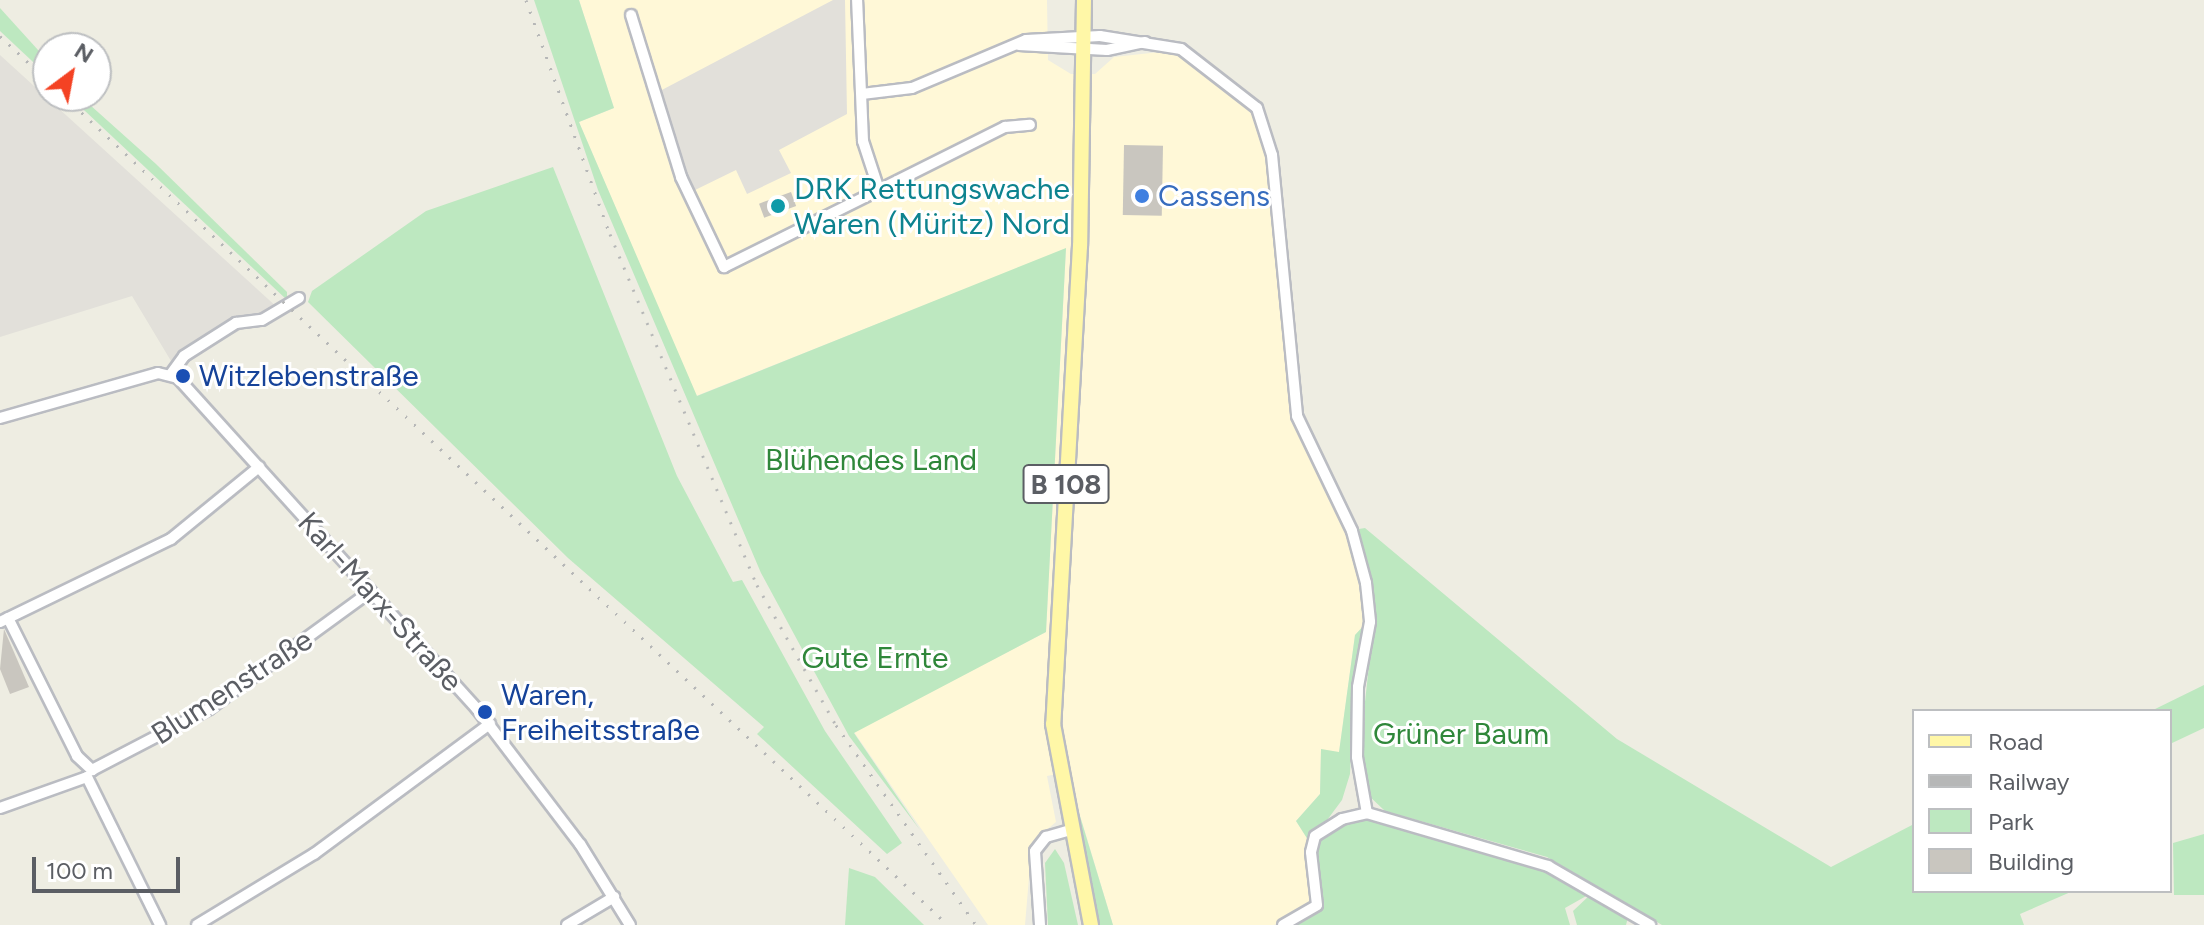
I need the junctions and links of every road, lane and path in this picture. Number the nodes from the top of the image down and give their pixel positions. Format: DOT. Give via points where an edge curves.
graph roads {
  1 [pos="857,0"];
  2 [pos="1084,0"];
  3 [pos="631,15"];
  4 [pos="1083,39"];
  5 [pos="862,94"];
  6 [pos="1030,125"];
  7 [pos="879,190"];
  8 [pos="299,298"];
  9 [pos="169,373"];
  10 [pos="0,418"];
  11 [pos="259,467"];
  12 [pos="371,591"];
  13 [pos="4,620"];
  14 [pos="490,724"];
  15 [pos="86,772"];
  16 [pos="0,808"];
  17 [pos="1367,813"];
  18 [pos="1065,831"];
  19 [pos="614,897"];
  20 [pos="160,925"];
  21 [pos="197,925"];
  22 [pos="567,925"];
  23 [pos="630,925"];
  24 [pos="1040,925"];
  25 [pos="1091,925"];
  26 [pos="1283,925"];
  27 [pos="1650,925"];
  1 -- 5 [label="street"];
  2 -- 4 [label="main road, B 108"];
  3 -- 7 [label="street" via="681,177 724,267"];
  4 -- 5 [label="street" via="1019,45 912,88"];
  4 -- 17 [label="street" via="1181,49 1216,70 1257,108 1267,130 1297,416 1352,531 1366,583 1370,622 1358,687 1357,761"];
  4 -- 18 [label="main road, B 108" via="1082,155 1053,702"];
  5 -- 7 [label="street" via="863,141"];
  6 -- 7 [label="street" via="1005,127"];
  8 -- 9 [label="street" via="262,320 236,323 184,356"];
  9 -- 10 [label="street"];
  9 -- 11 [label="street, Karl-Marx-Straße"];
  11 -- 12 [label="street, Karl-Marx-Straße"];
  11 -- 13 [label="street" via="171,539"];
  12 -- 14 [label="street, Karl-Marx-Straße"];
  12 -- 15 [label="street, Blumenstraße" via="209,709"];
  13 -- 15 [label="street"];
  14 -- 19 [label="street, Karl-Marx-Straße"];
  14 -- 21 [label="street" via="314,854"];
  15 -- 16 [label="street, Blumenstraße"];
  15 -- 20 [label="street"];
  17 -- 26 [label="street" via="1342,819 1315,836 1311,852 1317,905"];
  17 -- 27 [label="street" via="1548,866"];
  18 -- 24 [label="street" via="1035,851"];
  18 -- 25 [label="main road, B 108"];
  19 -- 22 [label="street"];
  19 -- 23 [label="street, Karl-Marx-Straße"];
}
